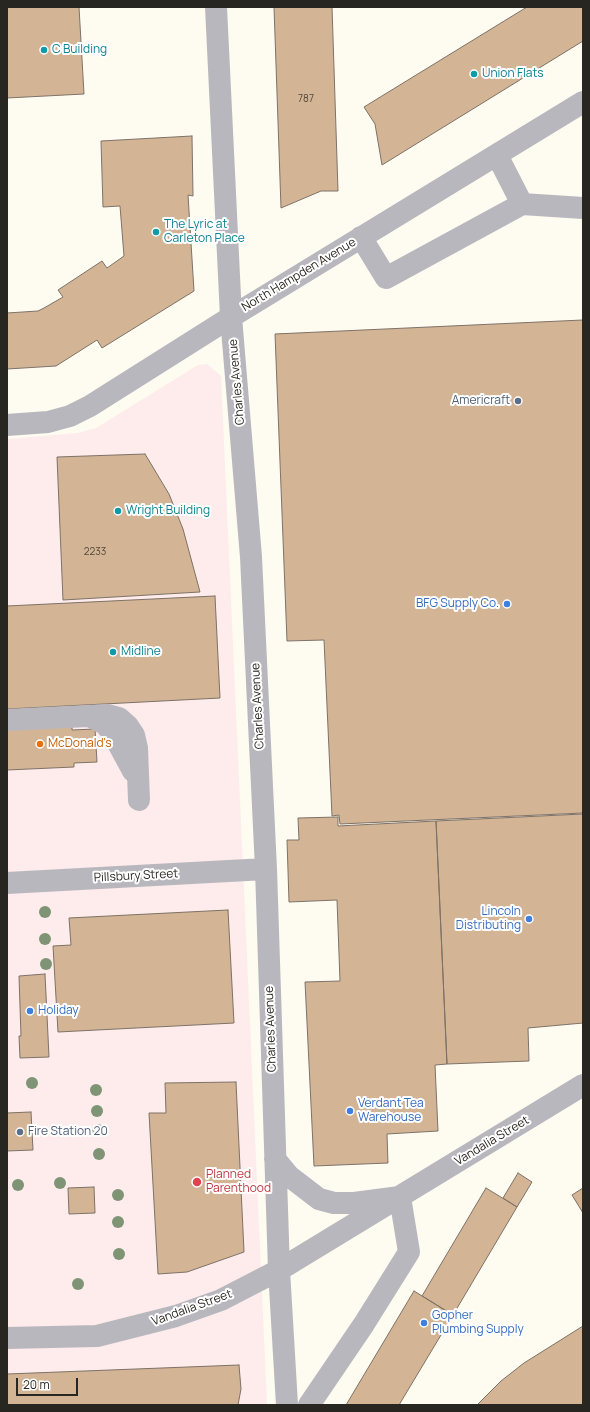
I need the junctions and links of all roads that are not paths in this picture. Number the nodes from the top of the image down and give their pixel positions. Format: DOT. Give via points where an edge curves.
graph roads {
  1 [pos="216,7"];
  2 [pos="583,102"];
  3 [pos="497,154"];
  4 [pos="522,204"];
  5 [pos="583,208"];
  6 [pos="361,237"];
  7 [pos="231,317"];
  8 [pos="7,425"];
  9 [pos="7,720"];
  10 [pos="139,792"];
  11 [pos="266,869"];
  12 [pos="7,883"];
  13 [pos="583,1085"];
  14 [pos="275,1159"];
  15 [pos="400,1197"];
  16 [pos="279,1270"];
  17 [pos="7,1338"];
  18 [pos="287,1405"];
  19 [pos="309,1405"];
  1 -- 7 [label="street, Charles Avenue"];
  2 -- 3 [label="street, North Hampden Avenue"];
  3 -- 4 [label="street"];
  3 -- 6 [label="street, North Hampden Avenue"];
  4 -- 5 [label="street"];
  4 -- 6 [label="street" via="386,278"];
  6 -- 7 [label="street, North Hampden Avenue"];
  7 -- 8 [label="street, North Hampden Avenue" via="70,416 48,422"];
  7 -- 11 [label="street, Charles Avenue" via="251,557"];
  9 -- 10 [label="street" via="108,715 118,718 134,735"];
  11 -- 12 [label="street, Pillsbury Street"];
  11 -- 14 [label="street, Charles Avenue"];
  13 -- 15 [label="street, Vandalia Street"];
  14 -- 15 [label="street, Vandalia Street" via="289,1176 319,1199 334,1203 354,1203"];
  14 -- 16 [label="street, Charles Avenue"];
  15 -- 16 [label="street, Vandalia Street"];
  15 -- 19 [label="street" via="409,1252"];
  16 -- 17 [label="street, Vandalia Street" via="221,1300 141,1326 97,1336"];
  16 -- 18 [label="street, Charles Avenue"];
}
